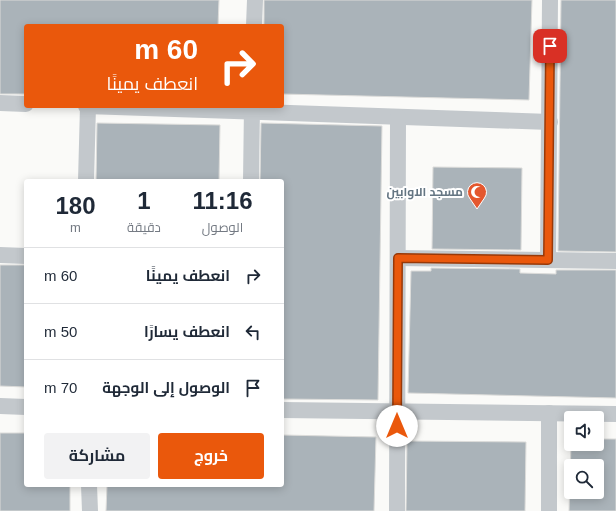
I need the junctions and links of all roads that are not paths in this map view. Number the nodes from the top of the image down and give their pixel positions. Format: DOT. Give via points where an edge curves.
graph roads {
  1 [pos="255,0"];
  2 [pos="550,0"];
  3 [pos="254,24"];
  4 [pos="0,103"];
  5 [pos="24,104"];
  6 [pos="87,108"];
  7 [pos="197,108"];
  8 [pos="252,109"];
  9 [pos="398,117"];
  10 [pos="550,122"];
  11 [pos="86,179"];
  12 [pos="251,179"];
  13 [pos="0,255"];
  14 [pos="24,256"];
  15 [pos="398,258"];
  16 [pos="548,260"];
  17 [pos="616,261"];
  18 [pos="0,406"];
  19 [pos="24,407"];
  20 [pos="284,410"];
  21 [pos="397,411"];
  22 [pos="549,413"];
  23 [pos="616,414"];
  24 [pos="89,487"];
  25 [pos="90,511"];
  26 [pos="397,511"];
  27 [pos="548,511"];
  1 -- 3 [label="street"];
  2 -- 10 [label="street"];
  4 -- 5 [label="street"];
  6 -- 11 [label="street"];
  7 -- 8 [label="street"];
  8 -- 9 [label="street"];
  8 -- 12 [label="street"];
  9 -- 10 [label="street"];
  9 -- 15 [label="street"];
  10 -- 16 [label="street"];
  13 -- 14 [label="street"];
  15 -- 16 [label="street"];
  15 -- 21 [label="street"];
  16 -- 17 [label="street"];
  18 -- 19 [label="street"];
  20 -- 21 [label="street"];
  21 -- 22 [label="street"];
  21 -- 26 [label="street"];
  22 -- 23 [label="street"];
  22 -- 27 [label="street"];
  24 -- 25 [label="street"];
}
